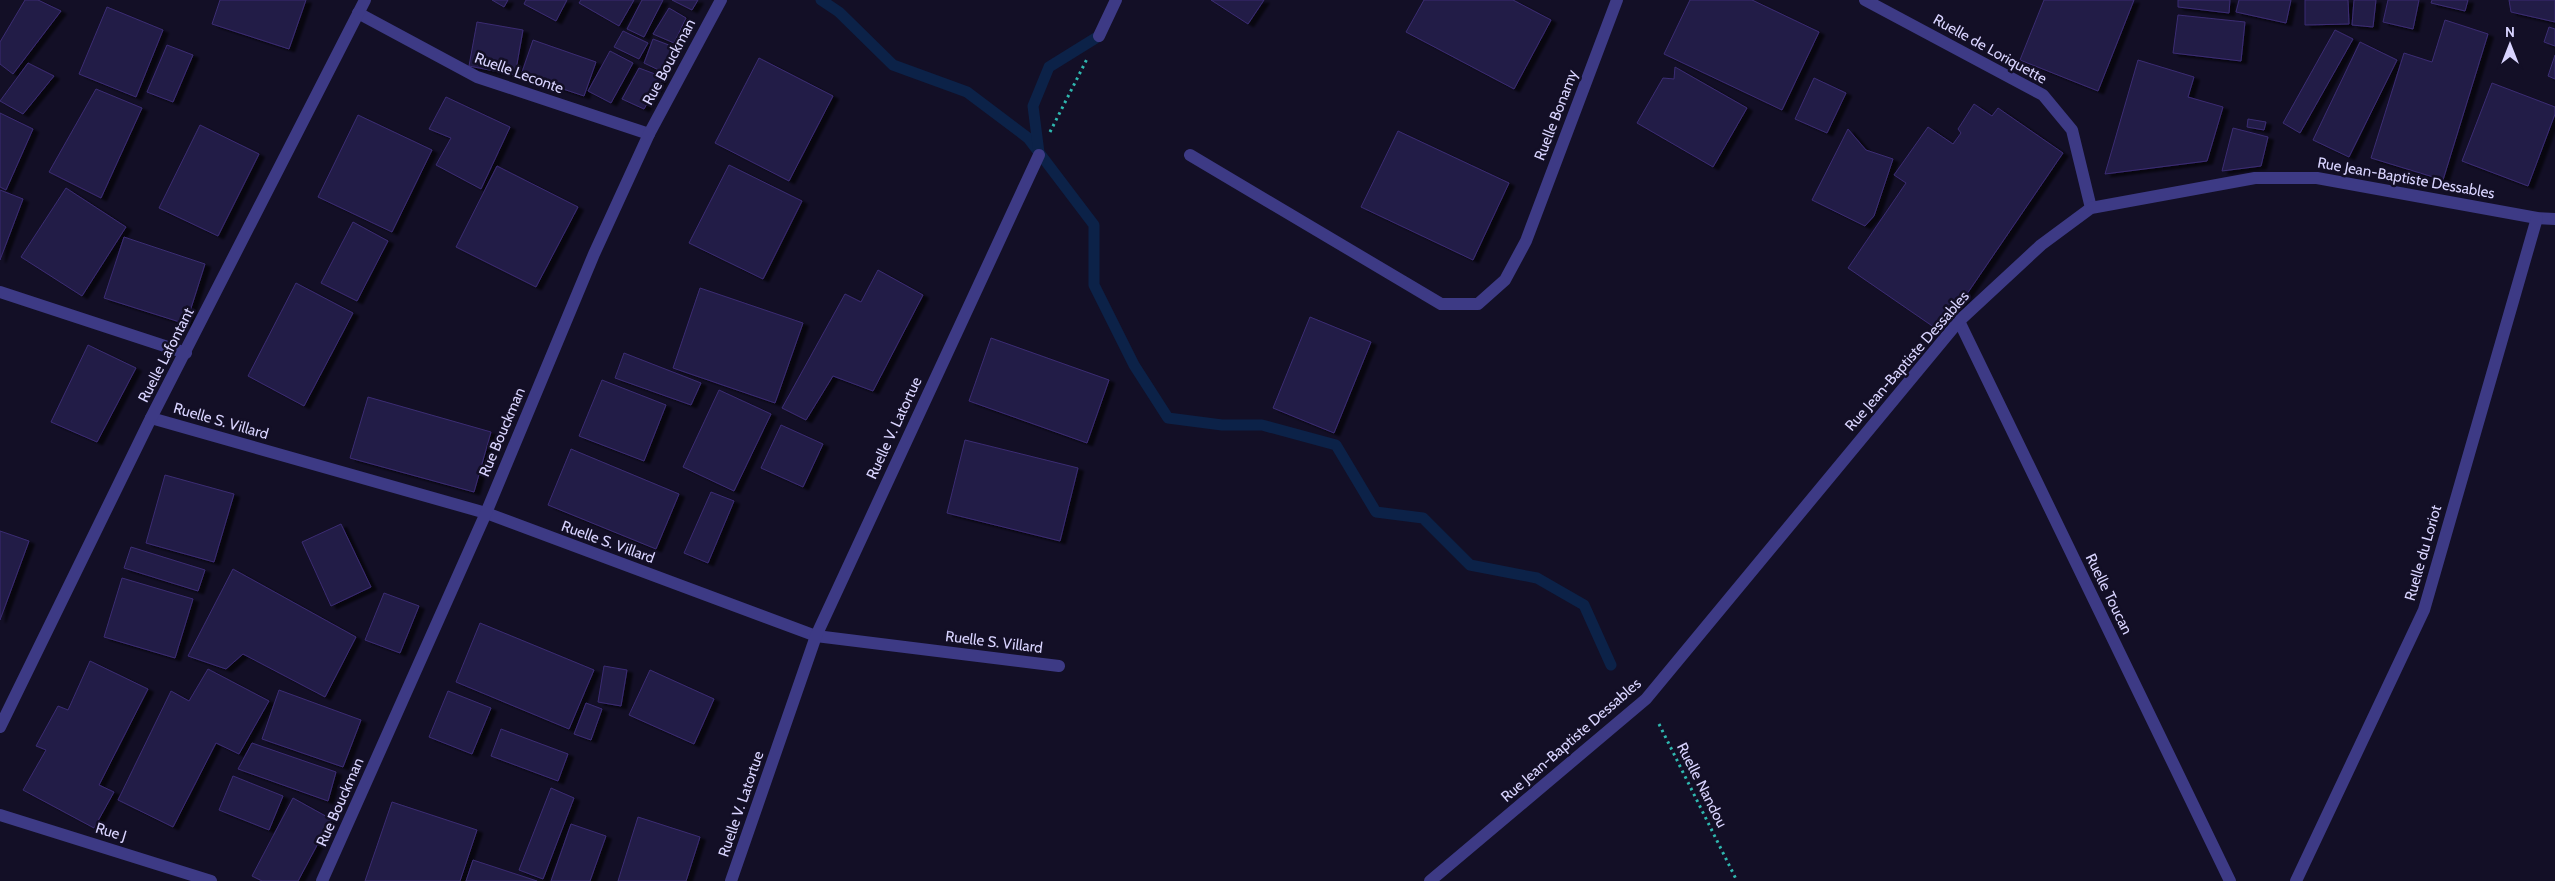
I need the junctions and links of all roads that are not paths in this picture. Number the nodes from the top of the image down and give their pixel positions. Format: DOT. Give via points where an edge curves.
graph roads {
  1 [pos="365,0"];
  2 [pos="721,0"];
  3 [pos="1116,0"];
  4 [pos="1617,0"];
  5 [pos="1865,0"];
  6 [pos="358,13"];
  7 [pos="1099,36"];
  8 [pos="649,134"];
  9 [pos="1039,155"];
  10 [pos="1190,156"];
  11 [pos="2091,208"];
  12 [pos="2537,218"];
  13 [pos="2555,219"];
  14 [pos="0,292"];
  15 [pos="1959,321"];
  16 [pos="186,353"];
  17 [pos="151,418"];
  18 [pos="486,513"];
  19 [pos="816,636"];
  20 [pos="1059,666"];
  21 [pos="0,727"];
  22 [pos="0,815"];
  23 [pos="211,881"];
  24 [pos="322,881"];
  25 [pos="731,881"];
  26 [pos="1430,881"];
  27 [pos="2230,881"];
  28 [pos="2296,881"];
  1 -- 6 [label="street, Ruelle Lafontant"];
  2 -- 8 [label="street, Rue Bouckman"];
  3 -- 7 [label="street"];
  4 -- 10 [label="street, Ruelle Bonamy" via="1526,241 1505,280 1478,304 1441,304"];
  5 -- 11 [label="street, Ruelle de Loriquette" via="2042,94 2072,130"];
  6 -- 8 [label="street, Ruelle Leconte" via="477,78"];
  6 -- 16 [label="street, Ruelle Lafontant"];
  8 -- 18 [label="street, Rue Bouckman" via="594,254"];
  9 -- 19 [label="street, Ruelle V. Latortue"];
  11 -- 12 [label="street, Rue Jean-Baptiste Dessables" via="2255,178 2317,178"];
  11 -- 15 [label="street, Rue Jean-Baptiste Dessables" via="2041,244"];
  12 -- 13 [label="street, Rue Jean-Baptiste Dessables"];
  12 -- 28 [label="street, Ruelle du Loriot" via="2424,610"];
  14 -- 16 [label="street"];
  15 -- 26 [label="street, Rue Jean-Baptiste Dessables" via="1646,699"];
  15 -- 27 [label="street, Ruelle Toucan"];
  16 -- 17 [label="street, Ruelle Lafontant"];
  17 -- 18 [label="street, Ruelle S. Villard"];
  17 -- 21 [label="street, Ruelle Lafontant"];
  18 -- 19 [label="street, Ruelle S. Villard"];
  18 -- 24 [label="street, Rue Bouckman"];
  19 -- 20 [label="street, Ruelle S. Villard"];
  19 -- 25 [label="street, Ruelle V. Latortue"];
  22 -- 23 [label="street, Rue J"];
}
